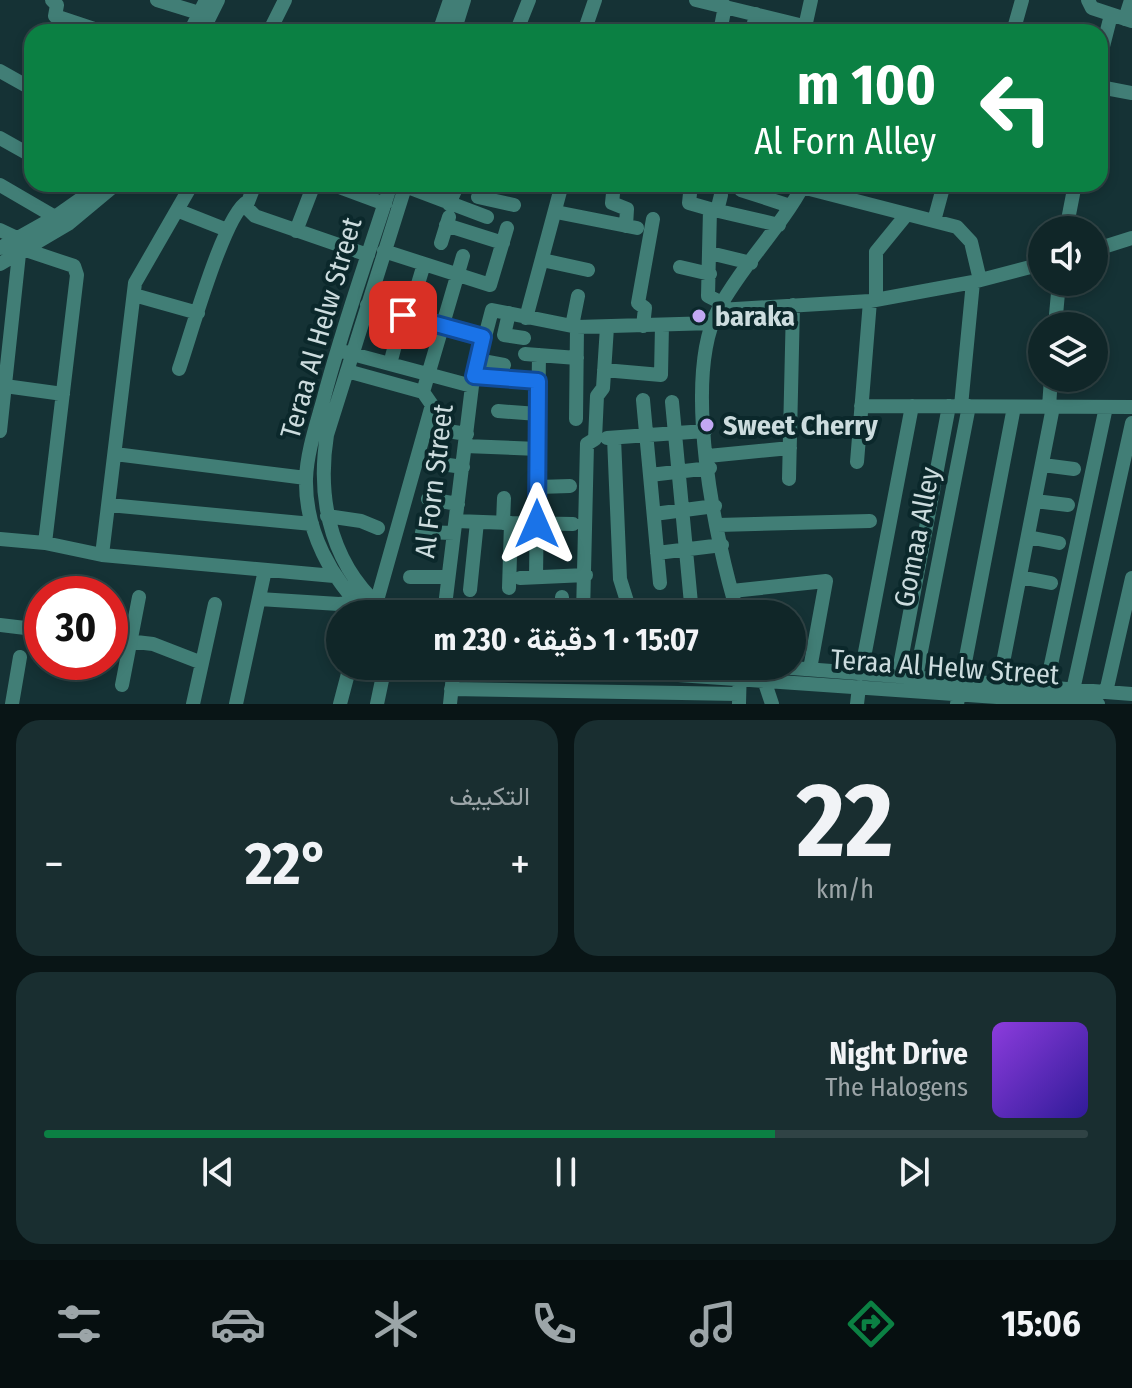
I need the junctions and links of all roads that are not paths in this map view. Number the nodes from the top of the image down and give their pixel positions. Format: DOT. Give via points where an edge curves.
graph roads {
  1 [pos="157,0"];
  2 [pos="218,0"];
  3 [pos="285,0"];
  4 [pos="450,0"];
  5 [pos="464,0"];
  6 [pos="529,0"];
  7 [pos="595,0"];
  8 [pos="696,0"];
  9 [pos="811,0"];
  10 [pos="1022,0"];
  11 [pos="1088,0"];
  12 [pos="1131,0"];
  13 [pos="719,4"];
  14 [pos="53,6"];
  15 [pos="202,6"];
  16 [pos="756,14"];
  17 [pos="1123,18"];
  18 [pos="78,24"];
  19 [pos="206,24"];
  20 [pos="273,24"];
  21 [pos="442,24"];
  22 [pos="456,24"];
  23 [pos="519,24"];
  24 [pos="587,24"];
  25 [pos="720,24"];
  26 [pos="754,24"];
  27 [pos="785,24"];
  28 [pos="799,24"];
  29 [pos="1015,24"];
  30 [pos="1108,44"];
  31 [pos="0,71"];
  32 [pos="24,84"];
  33 [pos="1108,88"];
  34 [pos="1132,93"];
  35 [pos="0,138"];
  36 [pos="24,152"];
  37 [pos="0,185"];
  38 [pos="86,192"];
  39 [pos="106,192"];
  40 [pos="188,192"];
  41 [pos="251,192"];
  42 [pos="311,192"];
  43 [pos="353,192"];
  44 [pos="395,192"];
  45 [pos="399,192"];
  46 [pos="419,192"];
  47 [pos="455,192"];
  48 [pos="481,192"];
  49 [pos="483,192"];
  50 [pos="560,192"];
  51 [pos="613,192"];
  52 [pos="690,192"];
  53 [pos="747,192"];
  54 [pos="799,192"];
  55 [pos="825,192"];
  56 [pos="942,192"];
  57 [pos="1073,192"];
  58 [pos="721,195"];
  59 [pos="247,202"];
  60 [pos="385,204"];
  61 [pos="451,204"];
  62 [pos="514,205"];
  63 [pos="790,206"];
  64 [pos="714,210"];
  65 [pos="179,211"];
  66 [pos="556,212"];
  67 [pos="907,214"];
  68 [pos="1069,216"];
  69 [pos="55,217"];
  70 [pos="653,219"];
  71 [pos="934,221"];
  72 [pos="446,225"];
  73 [pos="779,225"];
  74 [pos="507,228"];
  75 [pos="0,230"];
  76 [pos="227,230"];
  77 [pos="296,231"];
  78 [pos="1132,238"];
  79 [pos="441,243"];
  80 [pos="503,243"];
  81 [pos="1108,246"];
  82 [pos="0,248"];
  83 [pos="21,248"];
  84 [pos="384,251"];
  85 [pos="710,253"];
  86 [pos="368,255"];
  87 [pos="463,256"];
  88 [pos="542,260"];
  89 [pos="751,263"];
  90 [pos="0,264"];
  91 [pos="424,264"];
  92 [pos="680,267"];
  93 [pos="1028,268"];
  94 [pos="588,270"];
  95 [pos="710,274"];
  96 [pos="457,275"];
  97 [pos="976,281"];
  98 [pos="134,295"];
  99 [pos="578,296"];
  100 [pos="873,300"];
  101 [pos="367,305"];
  102 [pos="793,305"];
  103 [pos="718,312"];
  104 [pos="198,313"];
  105 [pos="509,313"];
  106 [pos="405,316"];
  107 [pos="526,318"];
  108 [pos="662,325"];
  109 [pos="440,326"];
  110 [pos="575,326"];
  111 [pos="643,326"];
  112 [pos="607,327"];
  113 [pos="483,337"];
  114 [pos="524,338"];
  115 [pos="345,352"];
  116 [pos="577,358"];
  117 [pos="477,360"];
  118 [pos="390,364"];
  119 [pos="504,365"];
  120 [pos="179,369"];
  121 [pos="604,370"];
  122 [pos="347,371"];
  123 [pos="428,374"];
  124 [pos="473,381"];
  125 [pos="538,381"];
  126 [pos="3,389"];
  127 [pos="1051,392"];
  128 [pos="63,394"];
  129 [pos="426,394"];
  130 [pos="643,400"];
  131 [pos="672,402"];
  132 [pos="861,406"];
  133 [pos="912,406"];
  134 [pos="959,406"];
  135 [pos="1014,407"];
  136 [pos="1051,407"];
  137 [pos="1106,407"];
  138 [pos="1132,407"];
  139 [pos="498,411"];
  140 [pos="538,414"];
  141 [pos="576,419"];
  142 [pos="1132,423"];
  143 [pos="441,430"];
  144 [pos="0,431"];
  145 [pos="705,431"];
  146 [pos="673,433"];
  147 [pos="647,435"];
  148 [pos="614,438"];
  149 [pos="595,439"];
  150 [pos="466,440"];
  151 [pos="790,448"];
  152 [pos="538,449"];
  153 [pos="115,454"];
  154 [pos="709,462"];
  155 [pos="857,462"];
  156 [pos="434,463"];
  157 [pos="1043,465"];
  158 [pos="463,467"];
  159 [pos="1074,469"];
  160 [pos="677,472"];
  161 [pos="650,475"];
  162 [pos="306,478"];
  163 [pos="789,479"];
  164 [pos="570,486"];
  165 [pos="538,487"];
  166 [pos="504,498"];
  167 [pos="428,499"];
  168 [pos="1035,501"];
  169 [pos="458,504"];
  170 [pos="109,505"];
  171 [pos="1068,505"];
  172 [pos="715,506"];
  173 [pos="681,511"];
  174 [pos="654,514"];
  175 [pos="327,516"];
  176 [pos="870,521"];
  177 [pos="477,522"];
  178 [pos="507,523"];
  179 [pos="312,524"];
  180 [pos="537,524"];
  181 [pos="573,524"];
  182 [pos="718,525"];
  183 [pos="455,527"];
  184 [pos="378,528"];
  185 [pos="422,532"];
  186 [pos="1028,537"];
  187 [pos="0,539"];
  188 [pos="45,543"];
  189 [pos="1059,543"];
  190 [pos="722,545"];
  191 [pos="686,550"];
  192 [pos="657,553"];
  193 [pos="109,556"];
  194 [pos="265,570"];
  195 [pos="586,575"];
  196 [pos="334,576"];
  197 [pos="410,577"];
  198 [pos="448,577"];
  199 [pos="536,577"];
  200 [pos="1020,577"];
  201 [pos="1132,578"];
  202 [pos="660,583"];
  203 [pos="1051,583"];
  204 [pos="470,590"];
  205 [pos="732,591"];
  206 [pos="139,597"];
  207 [pos="259,599"];
  208 [pos="357,600"];
  209 [pos="361,600"];
  210 [pos="368,600"];
  211 [pos="446,600"];
  212 [pos="582,600"];
  213 [pos="627,600"];
  214 [pos="691,600"];
  215 [pos="734,600"];
  216 [pos="326,603"];
  217 [pos="215,604"];
  218 [pos="0,625"];
  219 [pos="24,628"];
  220 [pos="128,641"];
  221 [pos="131,641"];
  222 [pos="20,657"];
  223 [pos="202,663"];
  224 [pos="806,669"];
  225 [pos="810,669"];
  226 [pos="806,675"];
  227 [pos="898,676"];
  228 [pos="346,680"];
  229 [pos="382,680"];
  230 [pos="682,680"];
  231 [pos="765,680"];
  232 [pos="860,680"];
  233 [pos="999,683"];
  234 [pos="122,685"];
  235 [pos="739,686"];
  236 [pos="1073,690"];
  237 [pos="913,691"];
  238 [pos="959,693"];
  239 [pos="1132,694"];
  240 [pos="451,696"];
  241 [pos="541,697"];
  242 [pos="1041,697"];
  243 [pos="644,698"];
  244 [pos="1102,698"];
  245 [pos="1015,701"];
  246 [pos="1060,702"];
  247 [pos="12,704"];
  248 [pos="193,704"];
  249 [pos="236,704"];
  250 [pos="340,704"];
  251 [pos="377,704"];
  252 [pos="772,704"];
  253 [pos="857,704"];
  1 -- 15 [label="street"];
  2 -- 19 [label="street"];
  3 -- 20 [label="street"];
  4 -- 21 [label="street"];
  5 -- 22 [label="street"];
  6 -- 23 [label="street"];
  7 -- 24 [label="street"];
  8 -- 13 [label="street"];
  9 -- 28 [label="street"];
  10 -- 29 [label="street"];
  11 -- 17 [label="street" via="1092,8"];
  12 -- 17 [label="street"];
  13 -- 16 [label="street"];
  13 -- 25 [label="street"];
  14 -- 18 [label="street" via="57,17"];
  16 -- 26 [label="street"];
  16 -- 27 [label="street"];
  17 -- 30 [label="street"];
  31 -- 32 [label="street"];
  33 -- 34 [label="street"];
  35 -- 36 [label="street"];
  37 -- 69 [label="street"];
  38 -- 69 [label="street"];
  39 -- 83 [label="street" via="68,224"];
  40 -- 65 [label="street"];
  41 -- 59 [label="street"];
  42 -- 77 [label="street"];
  43 -- 60 [label="street"];
  44 -- 60 [label="street, Teraa Al Helw Street"];
  45 -- 84 [label="street, Teraa Al Helw Street"];
  46 -- 61 [label="street"];
  47 -- 61 [label="street"];
  48 -- 61 [label="street" via="480,214"];
  49 -- 62 [label="street"];
  50 -- 66 [label="street"];
  51 -- 66 [label="street" via="612,203 628,210 631,227"];
  52 -- 64 [label="street" via="689,203"];
  53 -- 63 [label="street"];
  54 -- 63 [label="street"];
  55 -- 67 [label="street"];
  56 -- 71 [label="street"];
  57 -- 68 [label="street"];
  58 -- 64 [label="street"];
  59 -- 76 [label="street" via="234,213"];
  59 -- 77 [label="street" via="255,216"];
  60 -- 86 [label="street, Teraa Al Helw Street"];
  61 -- 72 [label="street"];
  63 -- 73 [label="street"];
  64 -- 73 [label="street"];
  64 -- 85 [label="street"];
  65 -- 76 [label="street"];
  65 -- 98 [label="street" via="140,271"];
  66 -- 88 [label="street"];
  67 -- 71 [label="street"];
  67 -- 100 [label="street" via="876,252"];
  69 -- 83 [label="street"];
  70 -- 111 [label="street" via="638,303 645,308"];
  71 -- 97 [label="street" via="967,234"];
  72 -- 79 [label="street"];
  72 -- 80 [label="street"];
  73 -- 89 [label="street"];
  74 -- 80 [label="street"];
  75 -- 83 [label="street"];
  76 -- 104 [label="street"];
  77 -- 86 [label="street"];
  78 -- 81 [label="street"];
  80 -- 96 [label="street" via="490,285"];
  82 -- 83 [label="street"];
  83 -- 90 [label="street"];
  83 -- 126 [label="street"];
  83 -- 128 [label="street" via="77,270"];
  84 -- 91 [label="street"];
  84 -- 101 [label="street, Teraa Al Helw Street"];
  85 -- 89 [label="street"];
  85 -- 95 [label="street"];
  86 -- 115 [label="street, Teraa Al Helw Street"];
  87 -- 96 [label="street"];
  88 -- 94 [label="street"];
  88 -- 107 [label="street"];
  89 -- 103 [label="street"];
  91 -- 96 [label="street"];
  91 -- 106 [label="street"];
  92 -- 95 [label="street"];
  93 -- 97 [label="street"];
  95 -- 103 [label="street" via="708,296"];
  96 -- 109 [label="street"];
  97 -- 100 [label="street"];
  97 -- 134 [label="street"];
  98 -- 104 [label="street"];
  98 -- 153 [label="street"];
  99 -- 110 [label="street"];
  100 -- 102 [label="street"];
  100 -- 132 [label="street"];
  101 -- 106 [label="street"];
  101 -- 115 [label="street, Teraa Al Helw Street"];
  102 -- 103 [label="street"];
  102 -- 151 [label="street"];
  103 -- 108 [label="street"];
  103 -- 145 [label="street" via="702,366"];
  104 -- 120 [label="street"];
  105 -- 107 [label="street"];
  105 -- 113 [label="street, Al Forn Street" via="492,310"];
  105 -- 114 [label="street" via="504,335"];
  106 -- 109 [label="street"];
  106 -- 118 [label="street"];
  107 -- 110 [label="street"];
  108 -- 111 [label="street"];
  108 -- 121 [label="street" via="663,373"];
  109 -- 113 [label="street"];
  109 -- 123 [label="street"];
  110 -- 112 [label="street"];
  110 -- 116 [label="street"];
  111 -- 112 [label="street"];
  112 -- 121 [label="street"];
  113 -- 117 [label="street, Al Forn Street"];
  115 -- 118 [label="street"];
  115 -- 122 [label="street, Teraa Al Helw Street"];
  115 -- 162 [label="street, Teraa Al Helw Street" via="311,444"];
  116 -- 125 [label="street" via="532,354"];
  116 -- 141 [label="street"];
  117 -- 119 [label="street"];
  117 -- 124 [label="street, Al Forn Street"];
  118 -- 123 [label="street"];
  121 -- 149 [label="street"];
  122 -- 129 [label="street"];
  122 -- 175 [label="street, Teraa Al Helw Street" via="323,461"];
  123 -- 124 [label="street"];
  123 -- 129 [label="street"];
  124 -- 125 [label="street"];
  124 -- 150 [label="street, Al Forn Street"];
  125 -- 140 [label="street"];
  126 -- 128 [label="street"];
  126 -- 144 [label="street"];
  127 -- 136 [label="street"];
  128 -- 188 [label="street"];
  129 -- 210 [label="street" via="432,405"];
  130 -- 147 [label="street"];
  131 -- 146 [label="street"];
  132 -- 133 [label="street"];
  132 -- 155 [label="street"];
  133 -- 134 [label="street"];
  133 -- 232 [label="street"];
  134 -- 135 [label="street"];
  134 -- 227 [label="street"];
  134 -- 237 [label="street, Gomaa Alley"];
  135 -- 136 [label="street"];
  135 -- 238 [label="street"];
  136 -- 137 [label="street"];
  136 -- 157 [label="street"];
  137 -- 138 [label="street"];
  137 -- 242 [label="street"];
  139 -- 140 [label="street"];
  140 -- 152 [label="street"];
  142 -- 236 [label="street"];
  143 -- 150 [label="street"];
  145 -- 146 [label="street"];
  145 -- 154 [label="street"];
  146 -- 147 [label="street"];
  146 -- 160 [label="street"];
  147 -- 148 [label="street"];
  147 -- 161 [label="street"];
  148 -- 149 [label="street"];
  148 -- 213 [label="street" via="620,579"];
  149 -- 195 [label="street" via="587,444"];
  150 -- 152 [label="street"];
  150 -- 158 [label="street, Al Forn Street"];
  151 -- 154 [label="street"];
  151 -- 163 [label="street"];
  152 -- 165 [label="street"];
  153 -- 162 [label="street"];
  153 -- 170 [label="street"];
  154 -- 160 [label="street"];
  154 -- 172 [label="street"];
  156 -- 158 [label="street"];
  157 -- 159 [label="street"];
  157 -- 168 [label="street"];
  158 -- 169 [label="street, Al Forn Street"];
  160 -- 161 [label="street"];
  160 -- 173 [label="street"];
  161 -- 174 [label="street"];
  162 -- 179 [label="street, Teraa Al Helw Street"];
  164 -- 165 [label="street"];
  165 -- 180 [label="street"];
  166 -- 178 [label="street"];
  167 -- 169 [label="street"];
  168 -- 171 [label="street"];
  168 -- 186 [label="street"];
  169 -- 183 [label="street, Al Forn Street"];
  170 -- 179 [label="street"];
  170 -- 193 [label="street"];
  172 -- 173 [label="street"];
  172 -- 182 [label="street"];
  173 -- 174 [label="street"];
  173 -- 191 [label="street"];
  174 -- 192 [label="street"];
  175 -- 184 [label="street"];
  175 -- 209 [label="street, Teraa Al Helw Street"];
  176 -- 182 [label="street"];
  177 -- 178 [label="street"];
  177 -- 183 [label="street"];
  177 -- 204 [label="street"];
  178 -- 180 [label="street"];
  178 -- 199 [label="street" via="514,583"];
  179 -- 196 [label="street, Teraa Al Helw Street"];
  180 -- 181 [label="street"];
  180 -- 199 [label="street"];
  182 -- 190 [label="street"];
  183 -- 185 [label="street"];
  183 -- 198 [label="street, Al Forn Street"];
  186 -- 189 [label="street"];
  186 -- 200 [label="street"];
  187 -- 188 [label="street"];
  188 -- 193 [label="street"];
  190 -- 191 [label="street"];
  190 -- 205 [label="street"];
  191 -- 192 [label="street"];
  191 -- 214 [label="street"];
  192 -- 202 [label="street"];
  193 -- 194 [label="street"];
  194 -- 196 [label="street"];
  194 -- 207 [label="street"];
  195 -- 199 [label="street"];
  195 -- 212 [label="street"];
  196 -- 208 [label="street, Teraa Al Helw Street"];
  197 -- 198 [label="street"];
  198 -- 211 [label="street, Al Forn Street"];
  200 -- 203 [label="street"];
  200 -- 233 [label="street"];
  201 -- 244 [label="street"];
  205 -- 215 [label="street"];
  205 -- 225 [label="street" via="826,581"];
  206 -- 221 [label="street"];
  207 -- 216 [label="street"];
  207 -- 249 [label="street"];
  217 -- 223 [label="street"];
  218 -- 219 [label="street"];
  220 -- 221 [label="street"];
  221 -- 223 [label="street"];
  221 -- 234 [label="street"];
  222 -- 247 [label="street"];
  223 -- 248 [label="street"];
  224 -- 225 [label="street, Teraa Al Helw Street"];
  225 -- 232 [label="street, Teraa Al Helw Street"];
  226 -- 232 [label="street, Teraa Al Helw Street"];
  227 -- 232 [label="street, Teraa Al Helw Street"];
  227 -- 237 [label="street, Teraa Al Helw Street"];
  228 -- 250 [label="street"];
  229 -- 251 [label="street"];
  230 -- 235 [label="street, Teraa Al Helw Street"];
  231 -- 252 [label="street"];
  232 -- 237 [label="street, Teraa Al Helw Street"];
  232 -- 253 [label="street"];
  233 -- 238 [label="street, Teraa Al Helw Street"];
  233 -- 242 [label="street, Teraa Al Helw Street"];
  235 -- 243 [label="street"];
  236 -- 242 [label="street, Teraa Al Helw Street"];
  236 -- 244 [label="street, Teraa Al Helw Street"];
  237 -- 238 [label="street, Teraa Al Helw Street"];
  238 -- 245 [label="street, Teraa Al Helw Street"];
  239 -- 244 [label="street, Teraa Al Helw Street"];
  240 -- 241 [label="street"];
  241 -- 243 [label="street"];
  242 -- 245 [label="street, Teraa Al Helw Street"];
  242 -- 246 [label="street, Teraa Al Helw Street"];
  244 -- 246 [label="street, Teraa Al Helw Street"];
}
